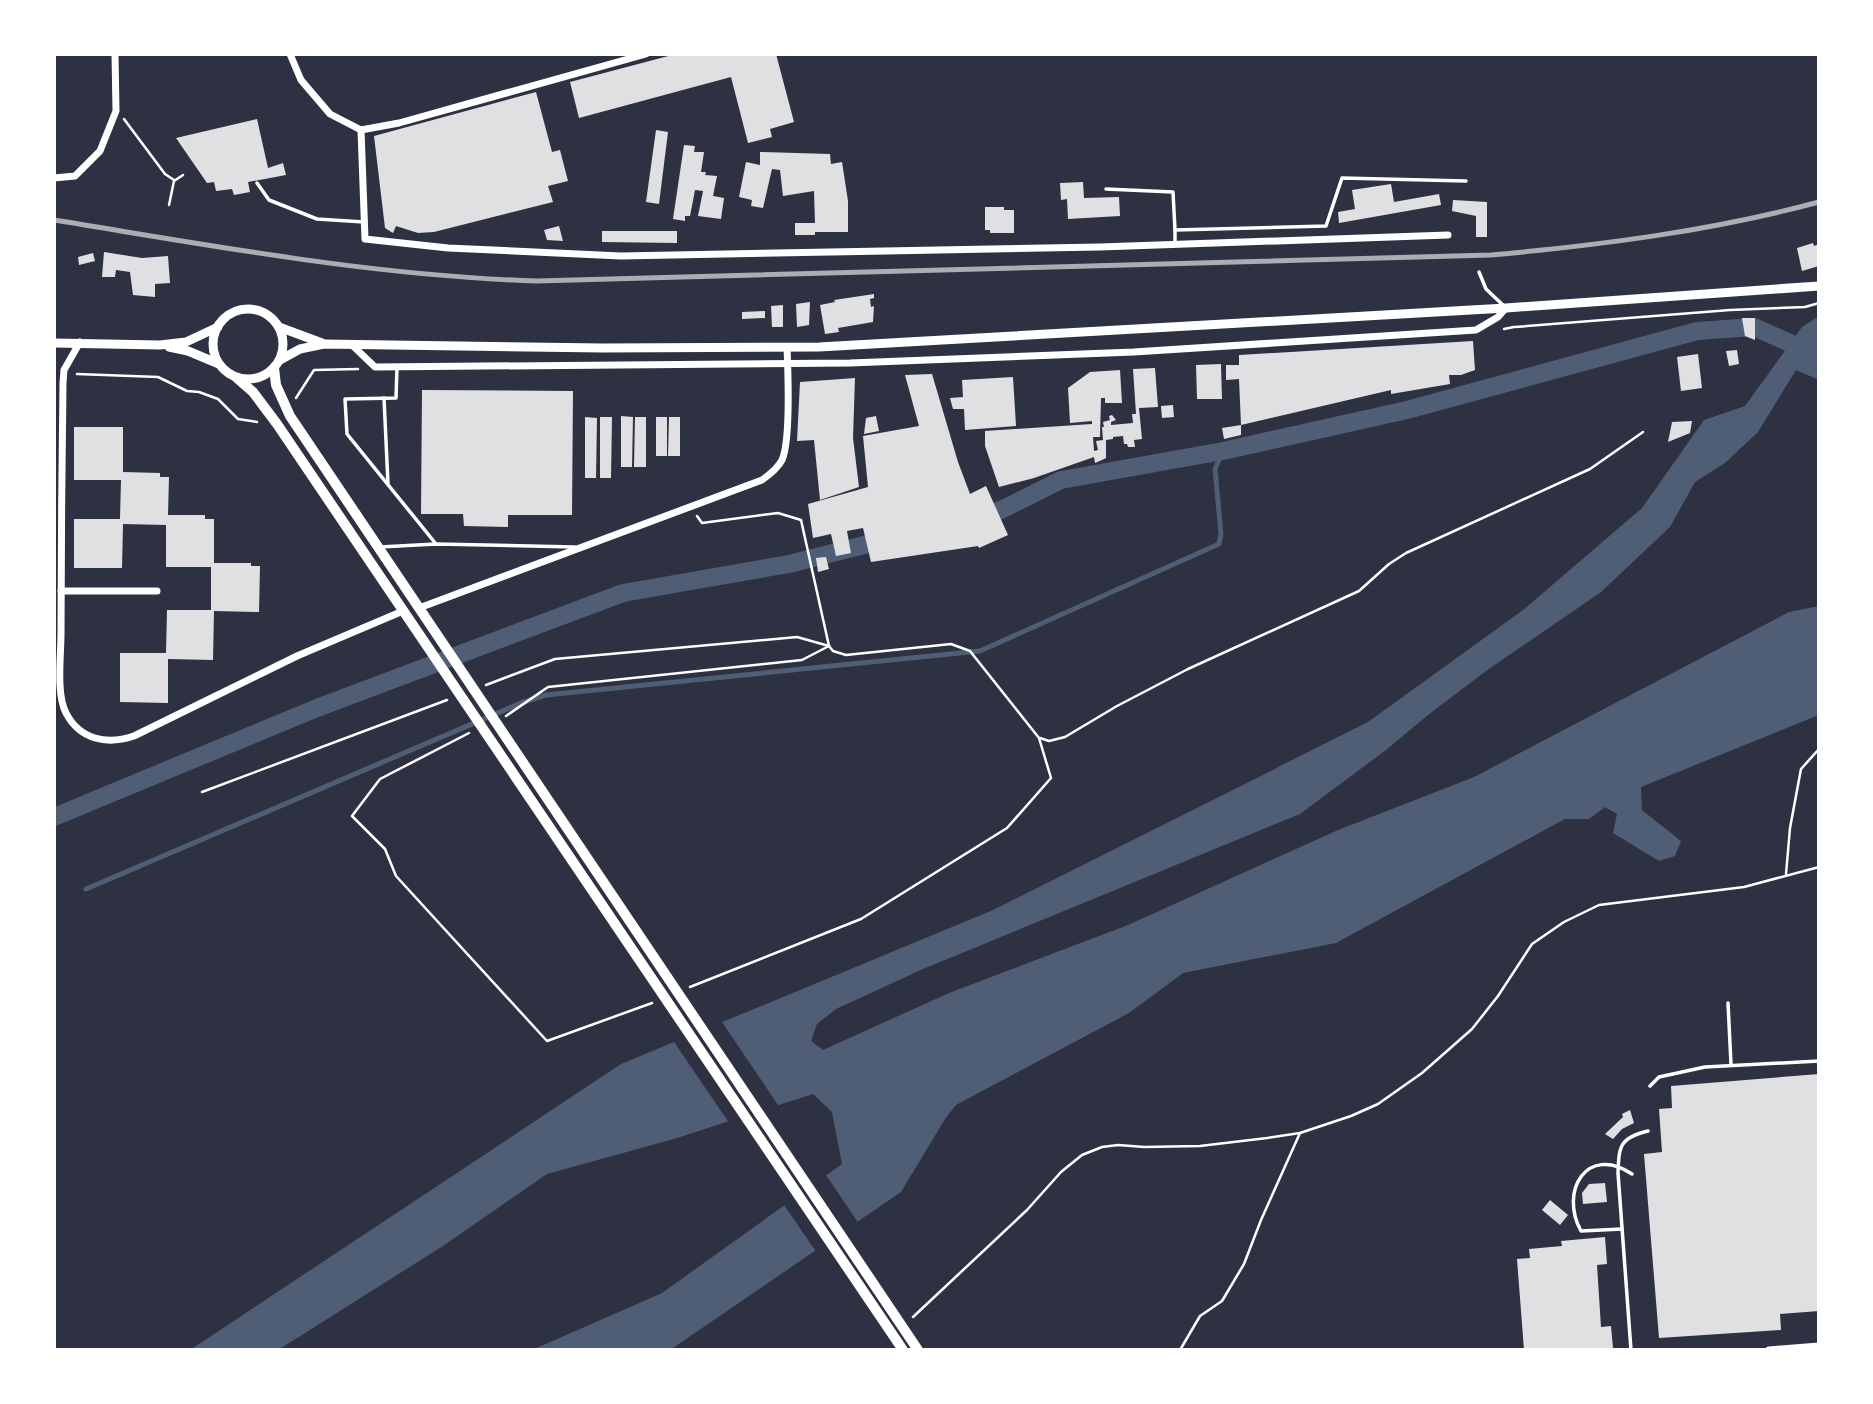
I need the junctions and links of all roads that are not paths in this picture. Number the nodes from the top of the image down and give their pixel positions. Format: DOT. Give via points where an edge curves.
graph roads {
  1 [pos="115,54"];
  2 [pos="290,54"];
  3 [pos="646,54"];
  4 [pos="362,130"];
  5 [pos="54,178"];
  6 [pos="1466,181"];
  7 [pos="257,183"];
  8 [pos="1106,190"];
  9 [pos="364,222"];
  10 [pos="1175,230"];
  11 [pos="1448,235"];
  12 [pos="1175,245"];
  13 [pos="1479,272"];
  14 [pos="1819,286"];
  15 [pos="1506,308"];
  16 [pos="218,327"];
  17 [pos="279,327"];
  18 [pos="80,342"];
  19 [pos="54,343"];
  20 [pos="324,344"];
  21 [pos="160,345"];
  22 [pos="352,345"];
  23 [pos="787,347"];
  24 [pos="219,364"];
  25 [pos="277,364"];
  26 [pos="787,364"];
  27 [pos="54,367"];
  28 [pos="397,368"];
  29 [pos="64,369"];
  30 [pos="237,378"];
  31 [pos="384,398"];
  32 [pos="388,485"];
  33 [pos="436,544"];
  34 [pos="378,547"];
  35 [pos="584,547"];
  36 [pos="61,591"];
  37 [pos="157,591"];
  38 [pos="419,608"];
  39 [pos="403,611"];
  40 [pos="58,662"];
  41 [pos="1728,1003"];
  42 [pos="1819,1061"];
  43 [pos="1731,1065"];
  44 [pos="1650,1086"];
  45 [pos="1648,1130"];
  46 [pos="1632,1174"];
  47 [pos="1622,1229"];
  48 [pos="1819,1346"];
  49 [pos="902,1350"];
  50 [pos="919,1350"];
  51 [pos="1630,1350"];
  52 [pos="1769,1350"];
  1 -- 5 [label="street" via="116,111 100,151 75,176"];
  2 -- 4 [label="street" via="301,80 330,114"];
  3 -- 4 [label="street"];
  4 -- 9 [label="street"];
  6 -- 10 [label="lane" via="1342,178 1326,226"];
  7 -- 9 [label="lane" via="269,200 317,219"];
  8 -- 10 [label="lane" via="1173,192"];
  9 -- 12 [label="street" via="365,239 447,248 621,256"];
  10 -- 12 [label="lane"];
  11 -- 12 [label="street"];
  13 -- 15 [label="lane" via="1486,289"];
  14 -- 15 [label="street"];
  15 -- 23 [label="street"];
  15 -- 26 [label="street" via="1476,330 1134,352"];
  16 -- 17 [label="street" via="230,314 248,309 266,313"];
  16 -- 21 [label="street" via="186,342"];
  16 -- 24 [label="street" via="213,346"];
  17 -- 20 [label="street"];
  17 -- 25 [label="street" via="284,345"];
  18 -- 19 [label="street"];
  18 -- 21 [label="street"];
  18 -- 29 [label="street"];
  20 -- 22 [label="street"];
  20 -- 25 [label="street" via="300,349"];
  21 -- 24 [label="street"];
  22 -- 23 [label="street"];
  22 -- 28 [label="street" via="375,367"];
  23 -- 26 [label="street"];
  24 -- 30 [label="street"];
  25 -- 30 [label="street" via="253,379"];
  25 -- 34 [label="main road" via="276,385 286,409"];
  26 -- 28 [label="street"];
  26 -- 35 [label="street" via="782,459 762,480"];
  27 -- 29 [label="street"];
  28 -- 31 [label="lane" via="396,398"];
  29 -- 36 [label="street"];
  30 -- 39 [label="main road" via="272,418"];
  31 -- 32 [label="lane"];
  31 -- 32 [label="lane" via="345,399 347,434"];
  32 -- 33 [label="lane"];
  33 -- 34 [label="lane"];
  33 -- 35 [label="lane"];
  34 -- 38 [label="main road"];
  35 -- 38 [label="street"];
  36 -- 37 [label="street"];
  36 -- 40 [label="street"];
  38 -- 50 [label="main road"];
  39 -- 40 [label="street" via="119,741 102,741 78,729 62,705"];
  39 -- 49 [label="main road"];
  41 -- 43 [label="lane"];
  42 -- 43 [label="lane"];
  43 -- 44 [label="lane" via="1659,1077"];
  45 -- 47 [label="lane" via="1628,1136 1619,1150"];
  46 -- 47 [label="lane" via="1610,1164 1587,1169 1573,1192 1581,1231"];
  47 -- 51 [label="lane"];
  48 -- 52 [label="street"];
}
